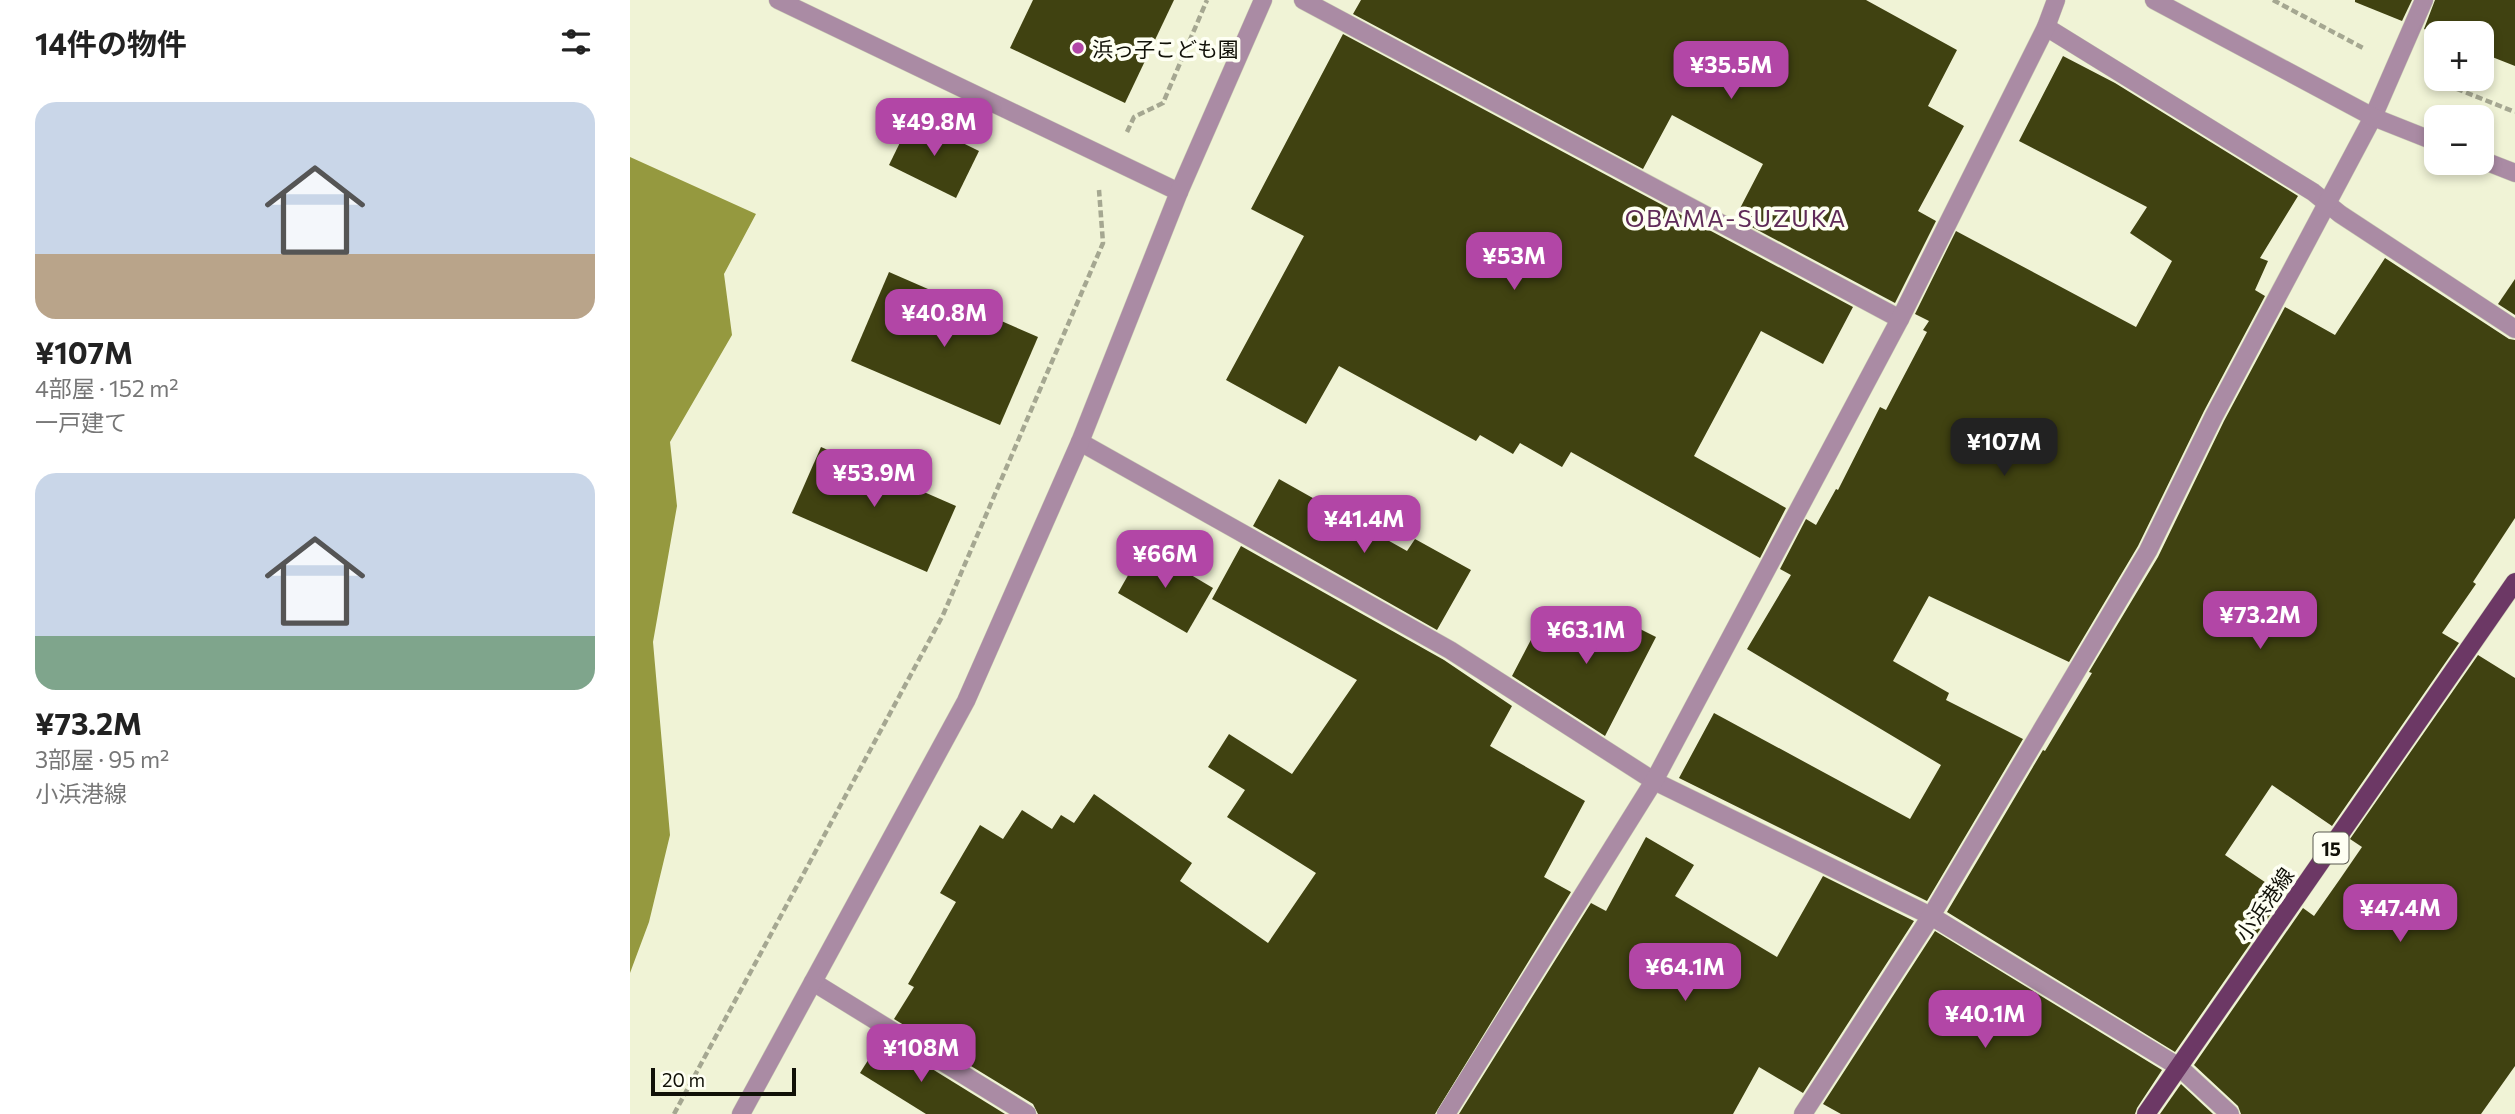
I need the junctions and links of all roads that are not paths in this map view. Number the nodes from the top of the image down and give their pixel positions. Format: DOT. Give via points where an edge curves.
graph roads {
  1 [pos="778,0"];
  2 [pos="1263,0"];
  3 [pos="1303,0"];
  4 [pos="2056,0"];
  5 [pos="2154,0"];
  6 [pos="2424,0"];
  7 [pos="2046,27"];
  8 [pos="2373,117"];
  9 [pos="2424,137"];
  10 [pos="2494,165"];
  11 [pos="2515,173"];
  12 [pos="1179,192"];
  13 [pos="2327,204"];
  14 [pos="1900,319"];
  15 [pos="2515,329"];
  16 [pos="1080,442"];
  17 [pos="2515,582"];
  18 [pos="1654,781"];
  19 [pos="1931,916"];
  20 [pos="813,982"];
  21 [pos="2179,1067"];
  22 [pos="741,1114"];
  23 [pos="1027,1114"];
  24 [pos="1446,1114"];
  25 [pos="1803,1114"];
  26 [pos="2146,1114"];
  27 [pos="2230,1114"];
  1 -- 12 [label="street"];
  2 -- 12 [label="street"];
  3 -- 14 [label="street"];
  4 -- 7 [label="street"];
  5 -- 8 [label="street"];
  6 -- 8 [label="street"];
  7 -- 13 [label="street"];
  7 -- 14 [label="street"];
  8 -- 9 [label="street"];
  8 -- 13 [label="street"];
  10 -- 11 [label="street"];
  12 -- 16 [label="street"];
  13 -- 15 [label="street"];
  13 -- 19 [label="street" via="2148,551"];
  14 -- 18 [label="street"];
  16 -- 18 [label="street" via="1450,650"];
  16 -- 20 [label="street" via="966,701"];
  17 -- 21 [label="main road, 小浜港線 / 15"];
  18 -- 19 [label="street"];
  18 -- 24 [label="street"];
  19 -- 21 [label="street"];
  19 -- 25 [label="street"];
  20 -- 22 [label="street"];
  20 -- 23 [label="street"];
  21 -- 26 [label="main road, 小浜港線 / 15"];
  21 -- 27 [label="street"];
}
